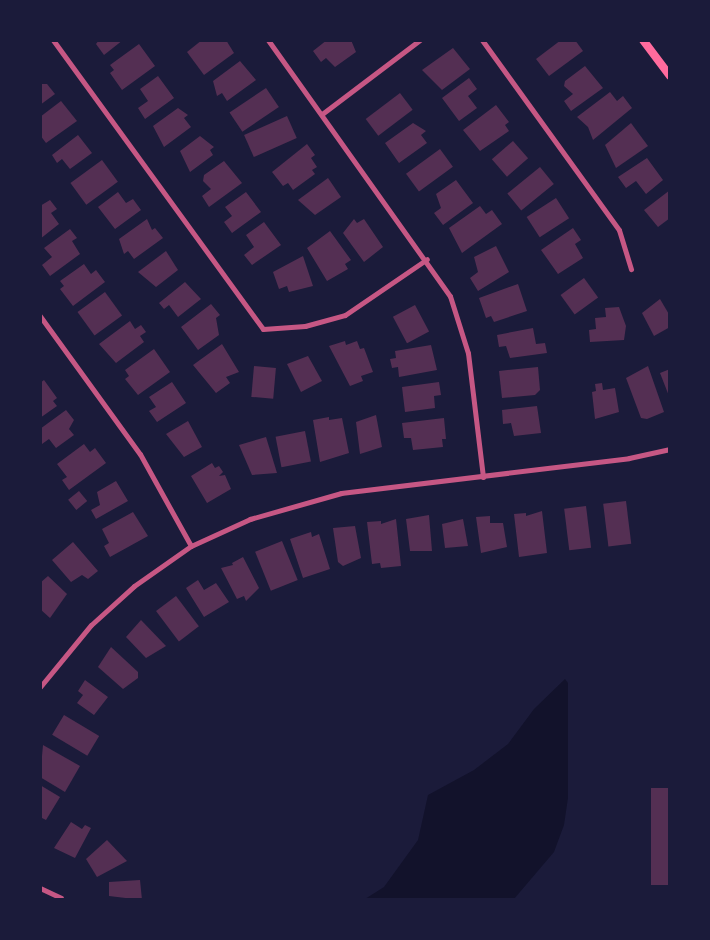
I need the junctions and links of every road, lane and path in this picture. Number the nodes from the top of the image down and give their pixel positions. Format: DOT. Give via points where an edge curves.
graph roads {
  1 [pos="53,40"];
  2 [pos="268,40"];
  3 [pos="420,40"];
  4 [pos="482,40"];
  5 [pos="643,40"];
  6 [pos="669,76"];
  7 [pos="322,114"];
  8 [pos="427,259"];
  9 [pos="631,269"];
  10 [pos="40,316"];
  11 [pos="669,449"];
  12 [pos="483,477"];
  13 [pos="191,546"];
  14 [pos="40,687"];
  15 [pos="40,888"];
  16 [pos="61,898"];
  1 -- 8 [label="street" via="263,329 305,326 345,315"];
  2 -- 7 [label="street"];
  3 -- 7 [label="street"];
  4 -- 9 [label="street" via="619,230"];
  5 -- 6 [label="main road"];
  7 -- 8 [label="street"];
  8 -- 12 [label="street" via="450,296 463,331"];
  10 -- 13 [label="street" via="140,454"];
  11 -- 12 [label="street"];
  12 -- 13 [label="street" via="314,499 250,519"];
  13 -- 14 [label="street" via="112,604"];
  15 -- 16 [label="street"];
}
